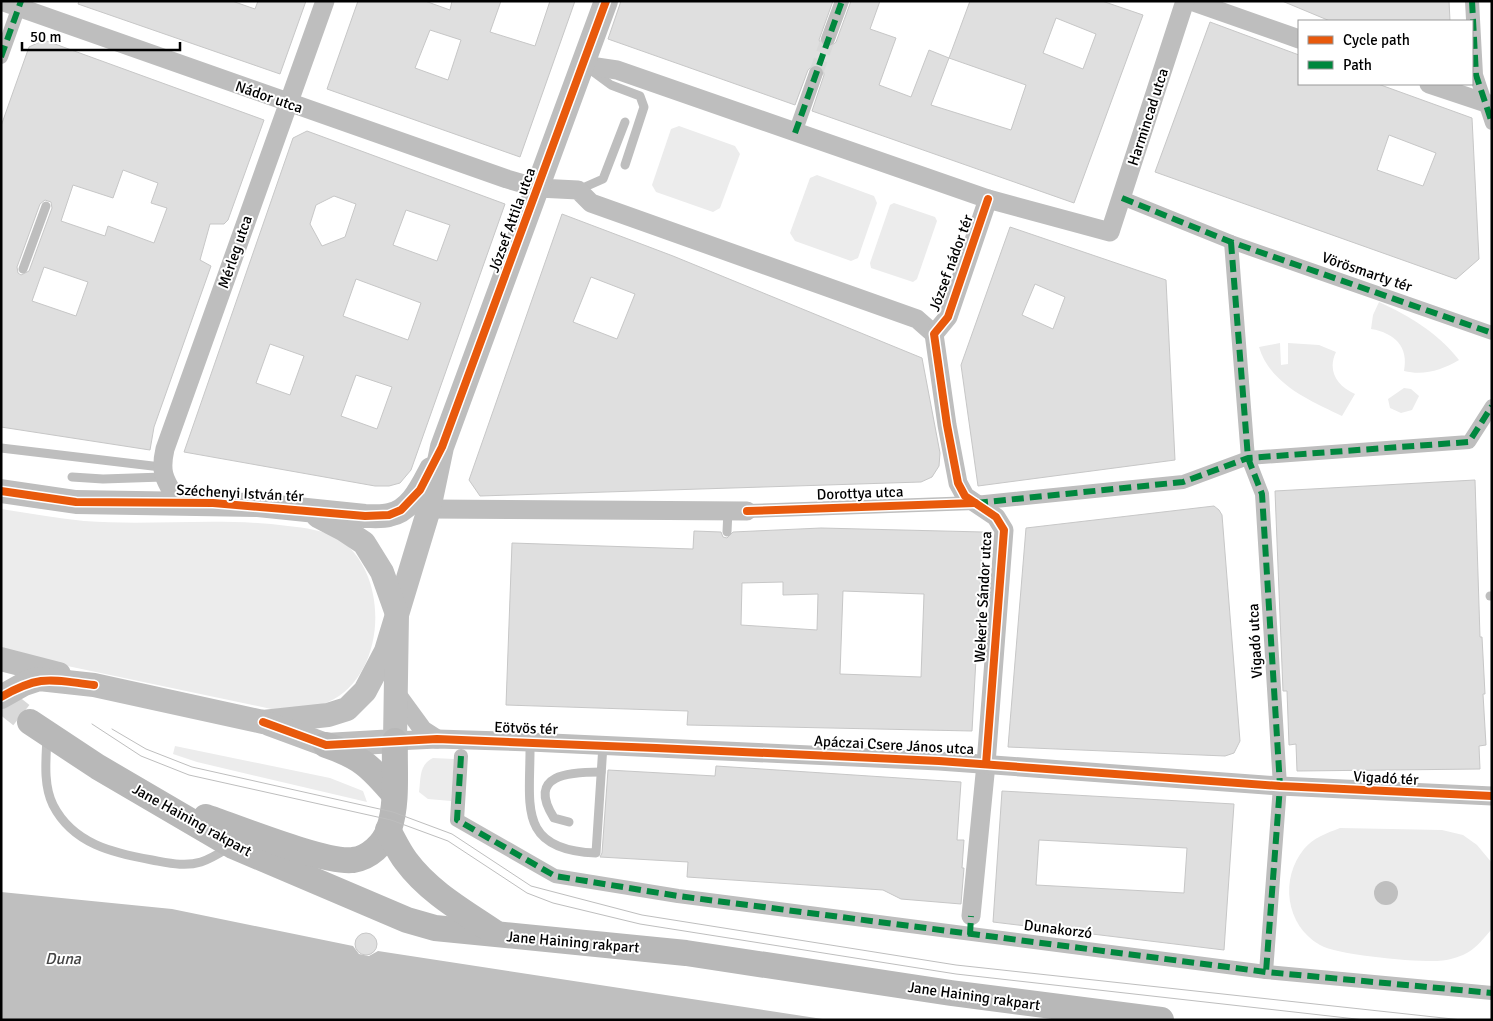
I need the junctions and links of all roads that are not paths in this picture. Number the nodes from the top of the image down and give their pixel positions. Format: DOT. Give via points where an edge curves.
graph roads {
  1 [pos="1,1"];
  2 [pos="325,1"];
  3 [pos="606,1"];
  4 [pos="842,1"];
  5 [pos="1185,1"];
  6 [pos="1191,1"];
  7 [pos="1472,1"];
  8 [pos="20,4"];
  9 [pos="828,39"];
  10 [pos="1298,39"];
  11 [pos="1,57"];
  12 [pos="583,65"];
  13 [pos="816,73"];
  14 [pos="1432,85"];
  15 [pos="288,104"];
  16 [pos="1489,104"];
  17 [pos="625,122"];
  18 [pos="1492,123"];
  19 [pos="795,133"];
  20 [pos="625,165"];
  21 [pos="538,188"];
  22 [pos="578,190"];
  23 [pos="1122,198"];
  24 [pos="988,199"];
  25 [pos="46,206"];
  26 [pos="1110,232"];
  27 [pos="1231,242"];
  28 [pos="23,269"];
  29 [pos="1492,333"];
  30 [pos="934,334"];
  31 [pos="1492,406"];
  32 [pos="442,447"];
  33 [pos="1,448"];
  34 [pos="1248,458"];
  35 [pos="162,472"];
  36 [pos="72,477"];
  37 [pos="1,491"];
  38 [pos="178,502"];
  39 [pos="975,503"];
  40 [pos="429,509"];
  41 [pos="308,510"];
  42 [pos="728,510"];
  43 [pos="747,511"];
  44 [pos="727,532"];
  45 [pos="397,614"];
  46 [pos="1,659"];
  47 [pos="94,685"];
  48 [pos="396,693"];
  49 [pos="1,696"];
  50 [pos="263,722"];
  51 [pos="38,728"];
  52 [pos="437,739"];
  53 [pos="395,741"];
  54 [pos="530,742"];
  55 [pos="326,744"];
  56 [pos="603,745"];
  57 [pos="656,748"];
  58 [pos="461,756"];
  59 [pos="986,764"];
  60 [pos="601,772"];
  61 [pos="1280,786"];
  62 [pos="394,794"];
  63 [pos="1492,796"];
  64 [pos="159,804"];
  65 [pos="569,822"];
  66 [pos="388,830"];
  67 [pos="233,846"];
  68 [pos="971,925"];
  69 [pos="499,936"];
  70 [pos="1266,972"];
  71 [pos="1492,993"];
  72 [pos="1162,1020"];
  1 -- 8 [label="street, Nádor utca"];
  2 -- 15 [label="street, Mérleg utca"];
  3 -- 12 [label="street, József Attila utca"];
  4 -- 9 [label="street"];
  5 -- 23 [label="street, Harmincad utca"];
  6 -- 10 [label="street"];
  7 -- 16 [label="street" via="1476,75"];
  8 -- 11 [label="street"];
  8 -- 15 [label="street, Nádor utca"];
  12 -- 19 [label="street, József nádor tér" via="616,70"];
  12 -- 20 [label="lane" via="611,85 640,96 644,107"];
  12 -- 21 [label="street, József Attila utca"];
  13 -- 19 [label="street"];
  14 -- 16 [label="street"];
  15 -- 21 [label="street, Nádor utca"];
  15 -- 35 [label="street, Mérleg utca"];
  16 -- 18 [label="street"];
  17 -- 22 [label="lane" via="603,179"];
  19 -- 24 [label="street, József nádor tér"];
  21 -- 22 [label="street"];
  21 -- 32 [label="street, József Attila utca"];
  22 -- 30 [label="street, József nádor tér" via="591,203 917,319"];
  23 -- 26 [label="street, Harmincad utca"];
  23 -- 27 [label="street, Vörösmarty tér"];
  24 -- 26 [label="street, József nádor tér"];
  24 -- 30 [label="street, József nádor tér" via="948,317"];
  25 -- 28 [label="lane"];
  27 -- 29 [label="street, Vörösmarty tér"];
  27 -- 34 [label="street"];
  30 -- 39 [label="street, Wekerle Sándor utca" via="958,483 965,496"];
  31 -- 34 [label="street" via="1469,442"];
  32 -- 40 [label="street"];
  32 -- 41 [label="street, Széchenyi István tér" via="420,490 401,510 389,515 365,516"];
  33 -- 35 [label="lane"];
  34 -- 39 [label="street, Dorottya utca" via="1183,482"];
  34 -- 61 [label="street, Vigadó utca" via="1262,494"];
  35 -- 36 [label="lane" via="103,479"];
  35 -- 38 [label="street"];
  37 -- 38 [label="street, Széchenyi István tér" via="76,502"];
  38 -- 41 [label="street, Széchenyi István tér"];
  39 -- 43 [label="street, Dorottya utca"];
  39 -- 59 [label="street, Wekerle Sándor utca" via="996,517 1004,530"];
  40 -- 42 [label="street, Dorottya utca"];
  40 -- 45 [label="street"];
  41 -- 45 [label="street" via="364,543 382,572"];
  42 -- 43 [label="street, Dorottya utca"];
  42 -- 44 [label="lane"];
  45 -- 48 [label="street"];
  45 -- 50 [label="street" via="386,651 365,691 347,708 328,715"];
  46 -- 47 [label="street" via="39,667"];
  47 -- 49 [label="street" via="40,679"];
  47 -- 50 [label="street"];
  48 -- 52 [label="street" via="417,723"];
  48 -- 53 [label="street"];
  50 -- 55 [label="street"];
  51 -- 64 [label="main road, Jane Haining rakpart"];
  51 -- 67 [label="lane" via="53,805 67,824 86,840 112,852 178,865 202,862"];
  52 -- 53 [label="street, Eötvös tér"];
  52 -- 54 [label="street, Eötvös tér"];
  53 -- 55 [label="street"];
  53 -- 62 [label="main road"];
  54 -- 56 [label="street, Eötvös tér"];
  54 -- 60 [label="lane" via="530,818 539,833 565,851 596,853"];
  55 -- 62 [label="main road" via="353,754 367,764"];
  56 -- 57 [label="street, Eötvös tér"];
  56 -- 60 [label="lane"];
  57 -- 59 [label="street, Apáczai Csere János utca"];
  58 -- 68 [label="street, Dunakorzó" via="457,820 555,876 678,896"];
  59 -- 61 [label="street, Apáczai Csere János utca"];
  59 -- 68 [label="street, Wekerle Sándor utca"];
  60 -- 65 [label="lane" via="566,773 548,785 548,808 554,818"];
  61 -- 63 [label="street, Vigadó tér"];
  61 -- 70 [label="street"];
  62 -- 66 [label="main road"];
  64 -- 66 [label="main road" via="321,856 353,860 374,852"];
  64 -- 67 [label="main road, Jane Haining rakpart"];
  66 -- 69 [label="main road" via="404,860 419,878 436,894"];
  67 -- 69 [label="main road, Jane Haining rakpart" via="407,920 435,928"];
  68 -- 70 [label="street, Dunakorzó"];
  69 -- 72 [label="main road, Jane Haining rakpart" via="686,953 951,993"];
  70 -- 71 [label="street, Dunakorzó"];
}
